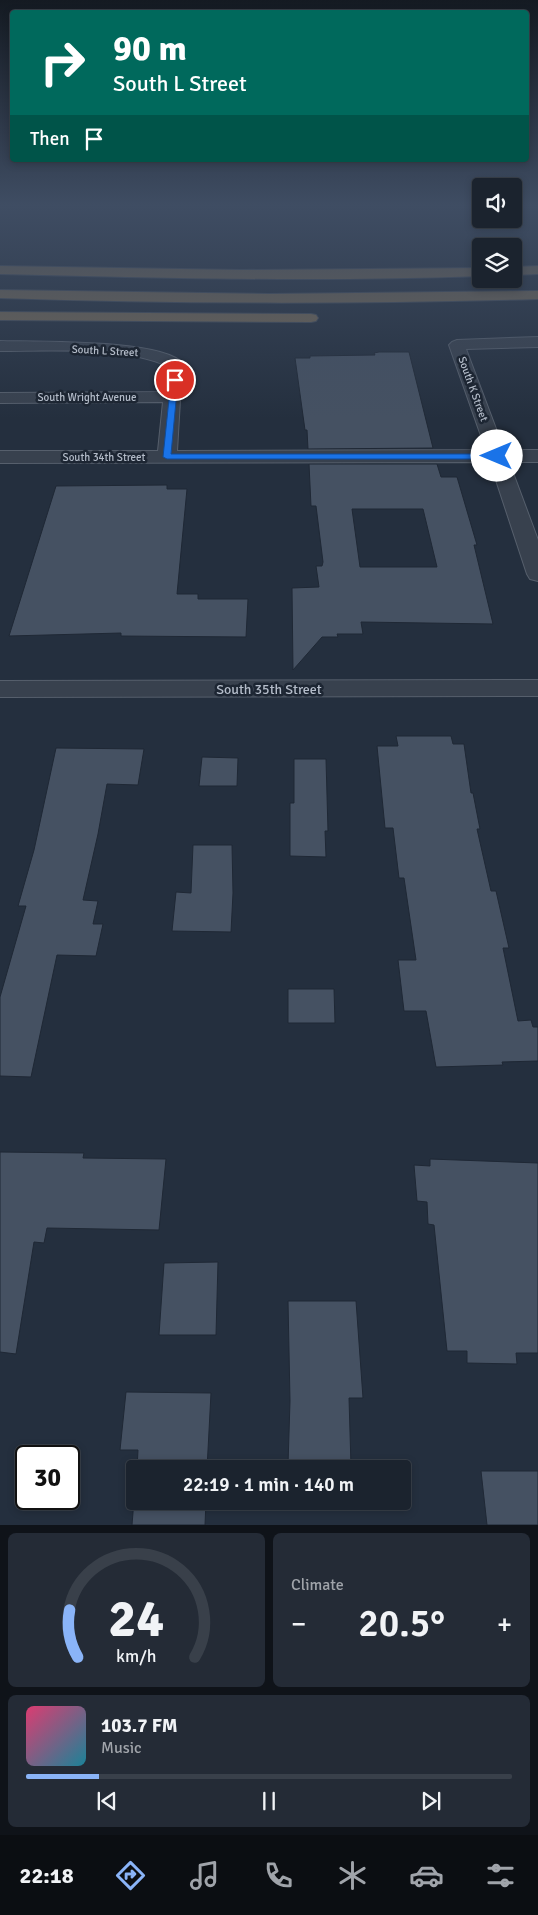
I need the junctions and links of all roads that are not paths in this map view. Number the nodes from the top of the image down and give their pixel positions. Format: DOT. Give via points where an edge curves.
graph roads {
  1 [pos="0,294"];
  2 [pos="538,295"];
  3 [pos="0,316"];
  4 [pos="328,317"];
  5 [pos="538,342"];
  6 [pos="0,346"];
  7 [pos="174,397"];
  8 [pos="0,398"];
  9 [pos="497,456"];
  10 [pos="538,456"];
  11 [pos="0,457"];
  12 [pos="167,457"];
  13 [pos="538,574"];
  14 [pos="538,688"];
  15 [pos="0,689"];
  1 -- 2 [label="highway" via="308,299"];
  3 -- 4 [label="highway"];
  5 -- 9 [label="street, South K Street" via="457,345"];
  6 -- 7 [label="street, South L Street" via="115,350 161,357 175,364"];
  7 -- 8 [label="street, South Wright Avenue"];
  7 -- 12 [label="street, South L Street"];
  9 -- 10 [label="street, South 34th Street"];
  9 -- 12 [label="street, South 34th Street"];
  9 -- 13 [label="street, South K Street"];
  11 -- 12 [label="street, South 34th Street"];
  14 -- 15 [label="street, South 35th Street"];
}
